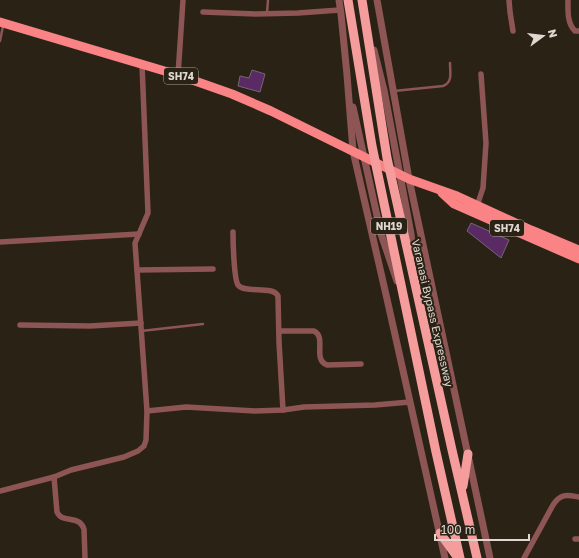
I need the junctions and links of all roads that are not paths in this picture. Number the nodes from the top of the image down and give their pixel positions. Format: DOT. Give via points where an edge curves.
graph roads {
  1 [pos="183,0"];
  2 [pos="268,0"];
  3 [pos="339,0"];
  4 [pos="348,0"];
  5 [pos="362,0"];
  6 [pos="377,0"];
  7 [pos="509,0"];
  8 [pos="568,0"];
  9 [pos="340,10"];
  10 [pos="203,12"];
  11 [pos="267,14"];
  12 [pos="2,22"];
  13 [pos="513,30"];
  14 [pos="579,31"];
  15 [pos="0,42"];
  16 [pos="450,63"];
  17 [pos="142,64"];
  18 [pos="481,74"];
  19 [pos="178,75"];
  20 [pos="347,75"];
  21 [pos="394,91"];
  22 [pos="353,151"];
  23 [pos="409,179"];
  24 [pos="439,190"];
  25 [pos="477,206"];
  26 [pos="233,232"];
  27 [pos="139,234"];
  28 [pos="0,242"];
  29 [pos="579,250"];
  30 [pos="579,259"];
  31 [pos="213,269"];
  32 [pos="137,270"];
  33 [pos="408,316"];
  34 [pos="141,323"];
  35 [pos="202,324"];
  36 [pos="20,325"];
  37 [pos="141,330"];
  38 [pos="279,331"];
  39 [pos="361,364"];
  40 [pos="410,402"];
  41 [pos="283,410"];
  42 [pos="147,411"];
  43 [pos="468,454"];
  44 [pos="54,477"];
  45 [pos="0,491"];
  46 [pos="462,492"];
  47 [pos="579,497"];
  48 [pos="440,533"];
  49 [pos="85,558"];
  50 [pos="445,558"];
  51 [pos="459,558"];
  52 [pos="477,558"];
  53 [pos="490,558"];
  54 [pos="524,558"];
  1 -- 19 [label="street"];
  2 -- 11 [label="lane"];
  3 -- 9 [label="street"];
  4 -- 33 [label="highway, NH19" via="372,146"];
  5 -- 46 [label="highway, Varanasi Bypass Expressway / NH19" via="387,158"];
  6 -- 21 [label="street"];
  7 -- 13 [label="street"];
  8 -- 14 [label="street" via="571,28"];
  9 -- 11 [label="street"];
  9 -- 20 [label="street"];
  10 -- 11 [label="street"];
  12 -- 15 [label="lane"];
  12 -- 17 [label="main road, SH74"];
  16 -- 21 [label="lane" via="450,80 443,86"];
  17 -- 19 [label="main road, SH74"];
  17 -- 27 [label="street" via="148,213"];
  18 -- 25 [label="street" via="486,143 482,188"];
  19 -- 22 [label="main road, SH74" via="232,94"];
  20 -- 22 [label="street"];
  20 -- 33 [label="street" via="382,234"];
  21 -- 23 [label="street"];
  22 -- 23 [label="main road, SH74"];
  22 -- 40 [label="street"];
  23 -- 24 [label="main road, SH74"];
  23 -- 43 [label="street"];
  24 -- 25 [label="main road, SH74"];
  24 -- 30 [label="main road, SH74" via="454,204"];
  25 -- 29 [label="main road, SH74"];
  26 -- 38 [label="street" via="236,277 239,285 277,294"];
  27 -- 28 [label="street"];
  27 -- 32 [label="street" via="135,242"];
  31 -- 32 [label="street"];
  32 -- 34 [label="street"];
  33 -- 51 [label="highway, NH19"];
  34 -- 36 [label="street" via="90,326"];
  34 -- 37 [label="street"];
  35 -- 37 [label="lane"];
  37 -- 42 [label="street"];
  38 -- 39 [label="street" via="314,331 320,336 321,360 324,363"];
  38 -- 41 [label="street"];
  40 -- 41 [label="street"];
  40 -- 48 [label="street"];
  41 -- 42 [label="street" via="186,407"];
  42 -- 44 [label="street" via="146,440 138,451"];
  43 -- 46 [label="highway"];
  43 -- 53 [label="street"];
  44 -- 45 [label="street"];
  44 -- 49 [label="street" via="56,512 58,516 77,520 83,526"];
  46 -- 52 [label="highway, Varanasi Bypass Expressway / NH19"];
  47 -- 54 [label="street" via="568,495 556,500"];
  48 -- 50 [label="street"];
  48 -- 51 [label="highway"];
}
